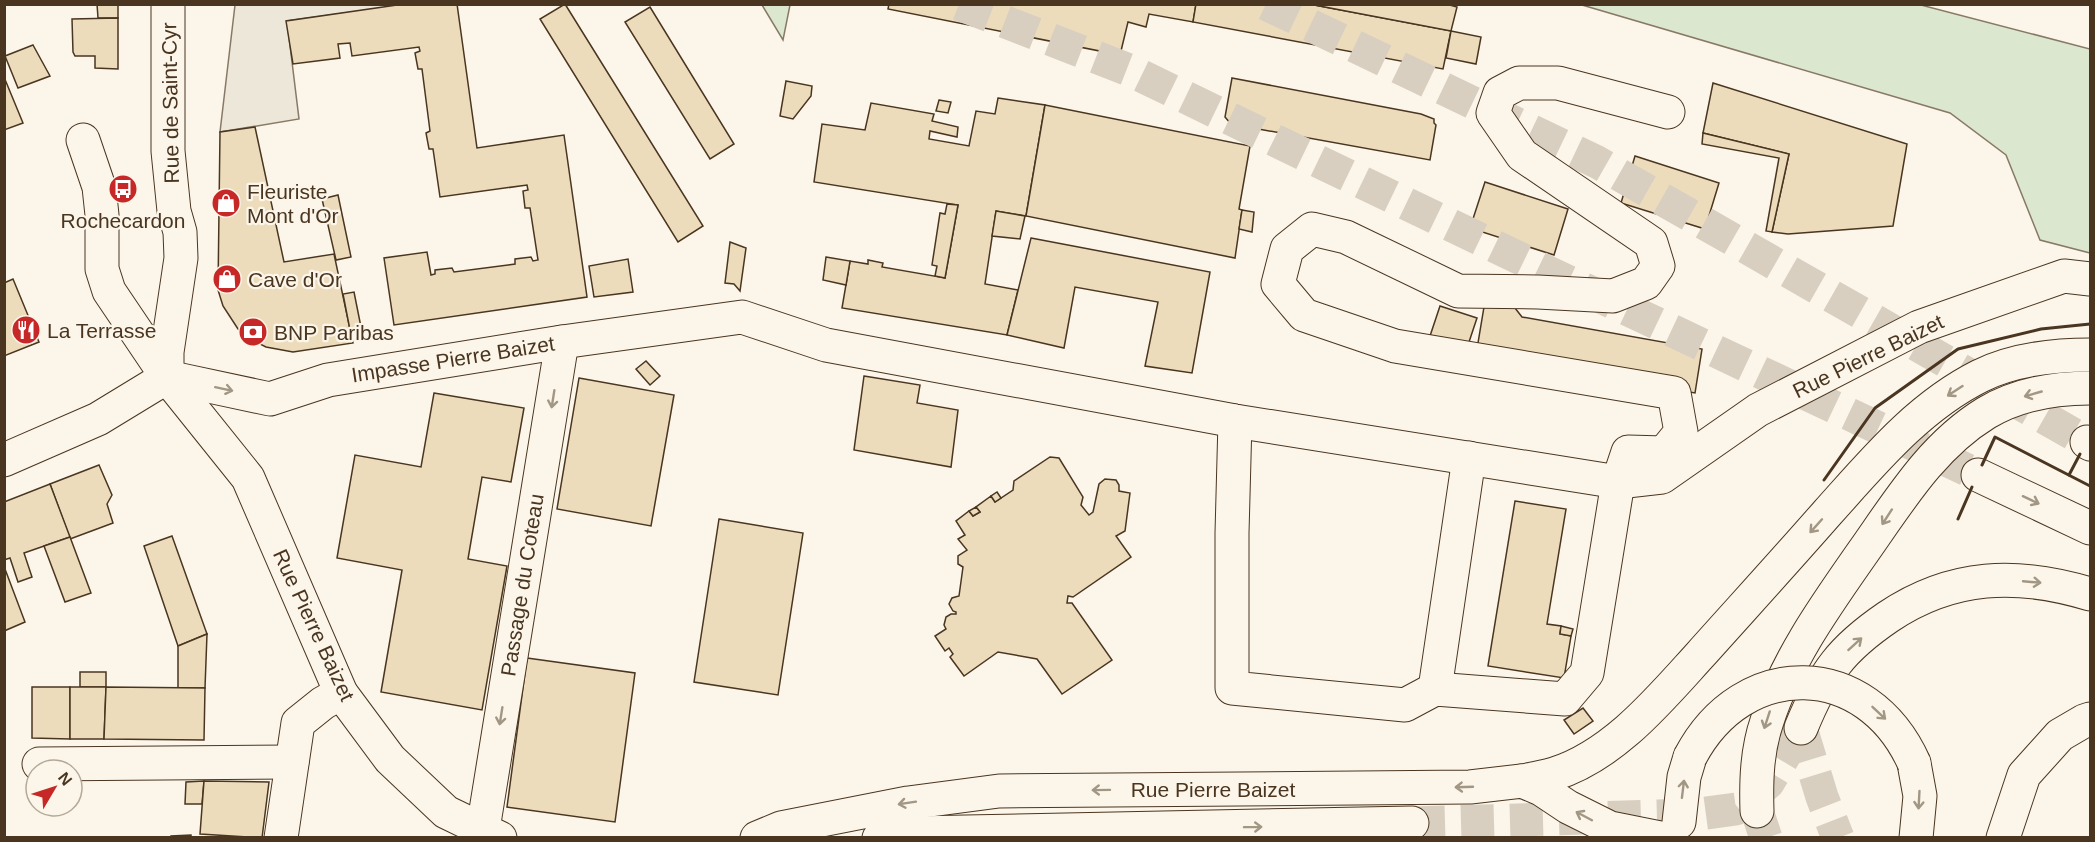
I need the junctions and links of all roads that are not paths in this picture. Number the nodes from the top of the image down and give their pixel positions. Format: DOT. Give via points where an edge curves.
graph roads {
  1 [pos="168,4"];
  2 [pos="1668,112"];
  3 [pos="83,140"];
  4 [pos="2091,279"];
  5 [pos="562,342"];
  6 [pos="2091,355"];
  7 [pos="167,377"];
  8 [pos="2091,388"];
  9 [pos="1235,421"];
  10 [pos="1468,458"];
  11 [pos="4,459"];
  12 [pos="1978,475"];
  13 [pos="1618,482"];
  14 [pos="2091,528"];
  15 [pos="2091,594"];
  16 [pos="1435,689"];
  17 [pos="341,693"];
  18 [pos="2091,719"];
  19 [pos="1801,728"];
  20 [pos="292,762"];
  21 [pos="84,764"];
  22 [pos="1522,781"];
  23 [pos="1757,811"];
  24 [pos="1412,823"];
  25 [pos="1670,830"];
  26 [pos="491,833"];
  27 [pos="280,837"];
  28 [pos="757,837"];
  29 [pos="879,837"];
  30 [pos="1916,837"];
  31 [pos="2003,837"];
  1 -- 7 [label="main road, Rue de Saint-Cyr" via="168,151 181,258 167,351"];
  2 -- 13 [label="main road" via="1558,83 1519,83 1500,93 1493,113 1522,155 1651,243 1658,266 1646,284 1613,296 1458,291 1346,237 1312,229 1287,249 1278,284 1304,315 1395,346 1674,393 1681,432 1664,453 1628,452"];
  3 -- 7 [label="main road, Rue Pierre Baizet" via="99,187 102,269 109,291"];
  4 -- 13 [label="main road, Rue Pierre Baizet" via="2064,276 1919,327 1758,410 1662,477"];
  7 -- 5 [label="main road, Impasse Pierre Baizet, one-way" via="270,399 328,380"];
  5 -- 9 [label="main road, Impasse Pierre Baizet" via="742,317 826,345"];
  5 -- 26 [label="main road, Passage du Coteau, one-way"];
  6 -- 22 [label="main road, Rue Pierre Baizet, one-way" via="2045,357 2000,368 1965,384 1923,414 1859,478 1639,719 1610,744 1575,765"];
  7 -- 11 [label="main road" via="98,419"];
  7 -- 17 [label="main road, Rue Pierre Baizet" via="248,478"];
  8 -- 23 [label="main road, one-way" via="2043,391 2004,404 1964,429 1914,480 1813,624 1777,695 1760,744"];
  9 -- 10 [label="main road"];
  9 -- 16 [label="main road" via="1232,688 1405,705"];
  10 -- 13 [label="main road"];
  10 -- 16 [label="main road"];
  12 -- 14 [label="main road, one-way"];
  13 -- 16 [label="main road" via="1587,673 1565,699"];
  19 -- 15 [label="main road, one-way" via="1835,664 1852,645 1919,598 1986,580 2047,584"];
  17 -- 20 [label="main road" via="298,723"];
  17 -- 26 [label="main road, Rue Pierre Baizet" via="390,759 446,812"];
  18 -- 31 [label="main road" via="2060,735 2024,775"];
  20 -- 21 [label="main road"];
  20 -- 27 [label="main road"];
  25 -- 22 [label="main road, one-way" via="1610,828"];
  22 -- 28 [label="main road, Rue Pierre Baizet, one-way" via="1470,787 999,791 908,803 781,828"];
  29 -- 24 [label="main road, one-way" via="913,833"];
  25 -- 30 [label="main road, one-way, bridge" via="1690,757 1720,716 1744,698 1775,686 1817,683 1863,699 1897,731 1914,763 1920,796"];
}
